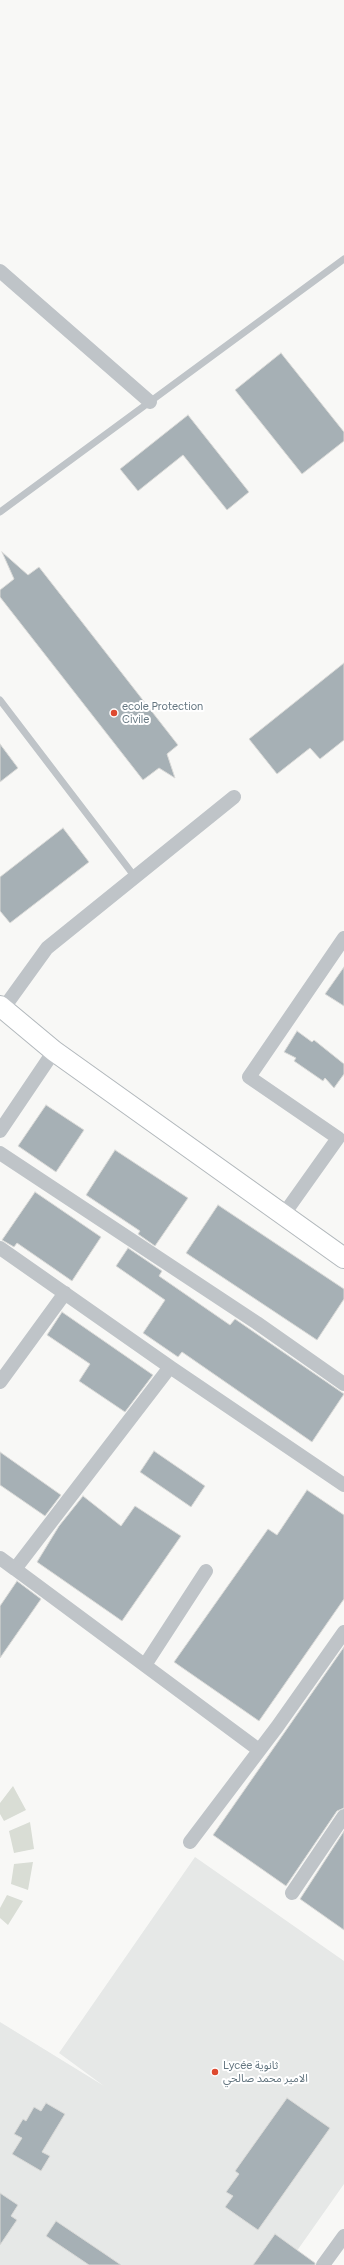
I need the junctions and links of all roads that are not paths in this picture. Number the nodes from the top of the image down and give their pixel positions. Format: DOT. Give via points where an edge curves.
graph roads {
  1 [pos="344,259"];
  2 [pos="0,271"];
  3 [pos="150,402"];
  4 [pos="0,512"];
  5 [pos="0,700"];
  6 [pos="234,797"];
  7 [pos="135,877"];
  8 [pos="344,938"];
  9 [pos="2,1007"];
  10 [pos="54,1051"];
  11 [pos="0,1131"];
  12 [pos="0,1153"];
  13 [pos="284,1214"];
  14 [pos="0,1248"];
  15 [pos="344,1258"];
  16 [pos="65,1293"];
  17 [pos="170,1367"];
  18 [pos="0,1382"];
  19 [pos="344,1384"];
  20 [pos="344,1484"];
  21 [pos="0,1558"];
  22 [pos="15,1570"];
  23 [pos="206,1571"];
  24 [pos="344,1632"];
  25 [pos="145,1665"];
  26 [pos="259,1750"];
  27 [pos="344,1816"];
  28 [pos="190,1842"];
  29 [pos="292,1893"];
  30 [pos="344,2236"];
  31 [pos="323,2265"];
  1 -- 3 [label="lane"];
  2 -- 3 [label="street"];
  3 -- 4 [label="lane"];
  5 -- 7 [label="lane"];
  6 -- 7 [label="street"];
  7 -- 9 [label="street" via="47,948"];
  8 -- 13 [label="street" via="249,1077 338,1138"];
  9 -- 10 [label="main road"];
  10 -- 11 [label="street"];
  10 -- 13 [label="main road"];
  12 -- 19 [label="street" via="257,1323"];
  13 -- 15 [label="main road"];
  14 -- 16 [label="street"];
  16 -- 17 [label="street"];
  16 -- 18 [label="street"];
  17 -- 20 [label="street"];
  17 -- 22 [label="street"];
  21 -- 22 [label="street"];
  22 -- 25 [label="street"];
  23 -- 25 [label="street"];
  24 -- 26 [label="street"];
  25 -- 26 [label="street"];
  26 -- 28 [label="street"];
  27 -- 29 [label="street"];
  30 -- 31 [label="street"];
}
